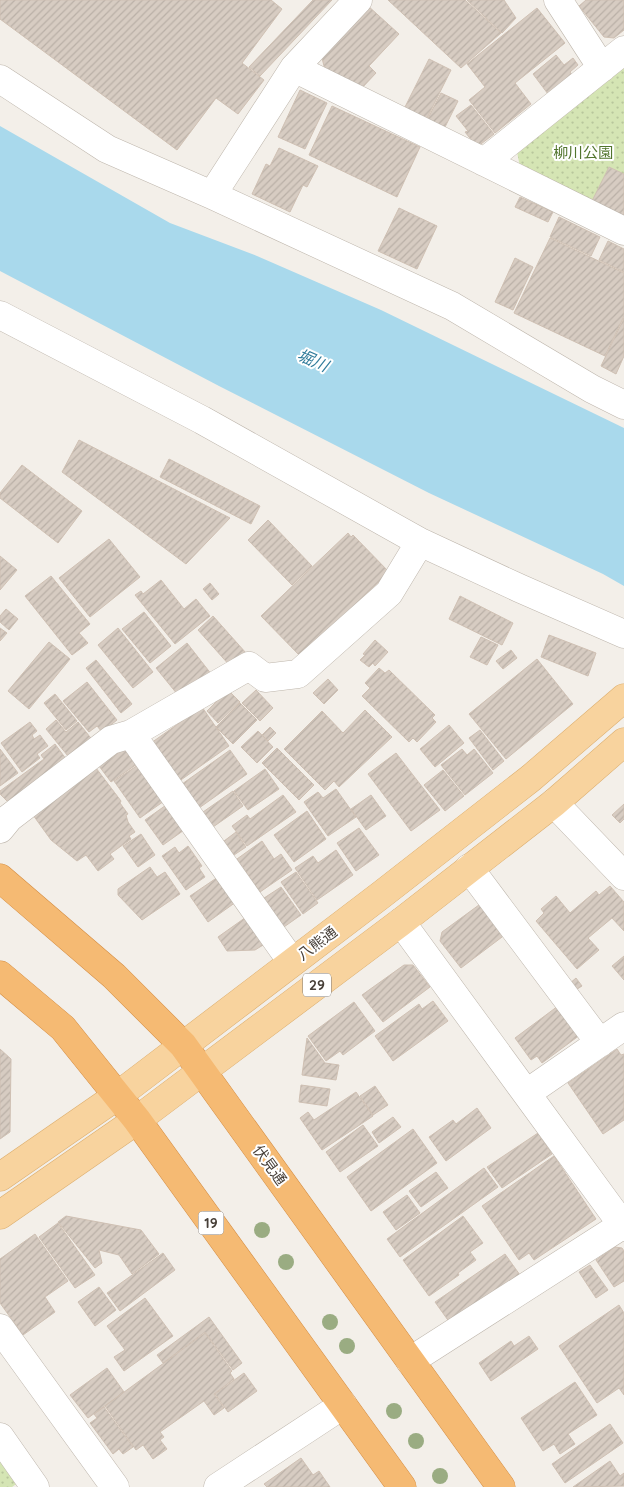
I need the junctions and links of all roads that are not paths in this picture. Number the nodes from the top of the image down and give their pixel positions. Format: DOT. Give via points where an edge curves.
graph roads {
  1 [pos="358,0"];
  2 [pos="558,0"];
  3 [pos="624,50"];
  4 [pos="294,68"];
  5 [pos="602,68"];
  6 [pos="0,79"];
  7 [pos="484,162"];
  8 [pos="212,195"];
  9 [pos="624,231"];
  10 [pos="0,315"];
  11 [pos="624,405"];
  12 [pos="420,542"];
  13 [pos="624,634"];
  14 [pos="624,698"];
  15 [pos="131,734"];
  16 [pos="624,742"];
  17 [pos="554,803"];
  18 [pos="0,828"];
  19 [pos="469,868"];
  20 [pos="624,876"];
  21 [pos="0,878"];
  22 [pos="401,922"];
  23 [pos="292,962"];
  24 [pos="0,975"];
  25 [pos="624,1026"];
  26 [pos="600,1042"];
  27 [pos="183,1045"];
  28 [pos="202,1071"];
  29 [pos="527,1093"];
  30 [pos="117,1096"];
  31 [pos="136,1120"];
  32 [pos="0,1177"];
  33 [pos="0,1215"];
  34 [pos="624,1225"];
  35 [pos="0,1328"];
  36 [pos="410,1361"];
  37 [pos="343,1405"];
  38 [pos="0,1436"];
  39 [pos="35,1487"];
  40 [pos="115,1487"];
  41 [pos="218,1487"];
  42 [pos="402,1487"];
  43 [pos="501,1487"];
  1 -- 4 [label="street"];
  2 -- 5 [label="street"];
  3 -- 5 [label="street"];
  4 -- 7 [label="street"];
  4 -- 8 [label="street"];
  5 -- 7 [label="street"];
  6 -- 8 [label="street" via="107,149"];
  7 -- 9 [label="street"];
  8 -- 11 [label="street" via="452,306"];
  10 -- 12 [label="street" via="202,420"];
  12 -- 13 [label="street"];
  12 -- 15 [label="street" via="389,593 298,674 265,678 249,666"];
  14 -- 23 [label="main road, 八熊通 / 29" via="532,778"];
  15 -- 18 [label="street" via="111,740"];
  15 -- 23 [label="street"];
  16 -- 17 [label="main road, 29"];
  17 -- 19 [label="main road, 29"];
  17 -- 20 [label="street"];
  19 -- 22 [label="main road, 29"];
  19 -- 26 [label="street"];
  21 -- 27 [label="highway, 伏見通" via="114,976"];
  22 -- 28 [label="main road, 29"];
  22 -- 29 [label="street"];
  23 -- 27 [label="main road, 八熊通 / 29"];
  24 -- 30 [label="highway, 19" via="62,1028"];
  25 -- 26 [label="street"];
  26 -- 29 [label="street"];
  27 -- 28 [label="highway, 伏見通"];
  27 -- 30 [label="main road, 八熊通 / 29"];
  28 -- 31 [label="main road, 29"];
  28 -- 36 [label="highway, 伏見通"];
  29 -- 34 [label="street"];
  30 -- 31 [label="highway, 19"];
  30 -- 32 [label="main road, 八熊通 / 29"];
  31 -- 33 [label="main road, 29"];
  31 -- 37 [label="highway, 19"];
  34 -- 36 [label="street"];
  35 -- 40 [label="street"];
  36 -- 43 [label="highway, 伏見通"];
  37 -- 41 [label="street"];
  37 -- 42 [label="highway, 19"];
  38 -- 39 [label="street"];
}
